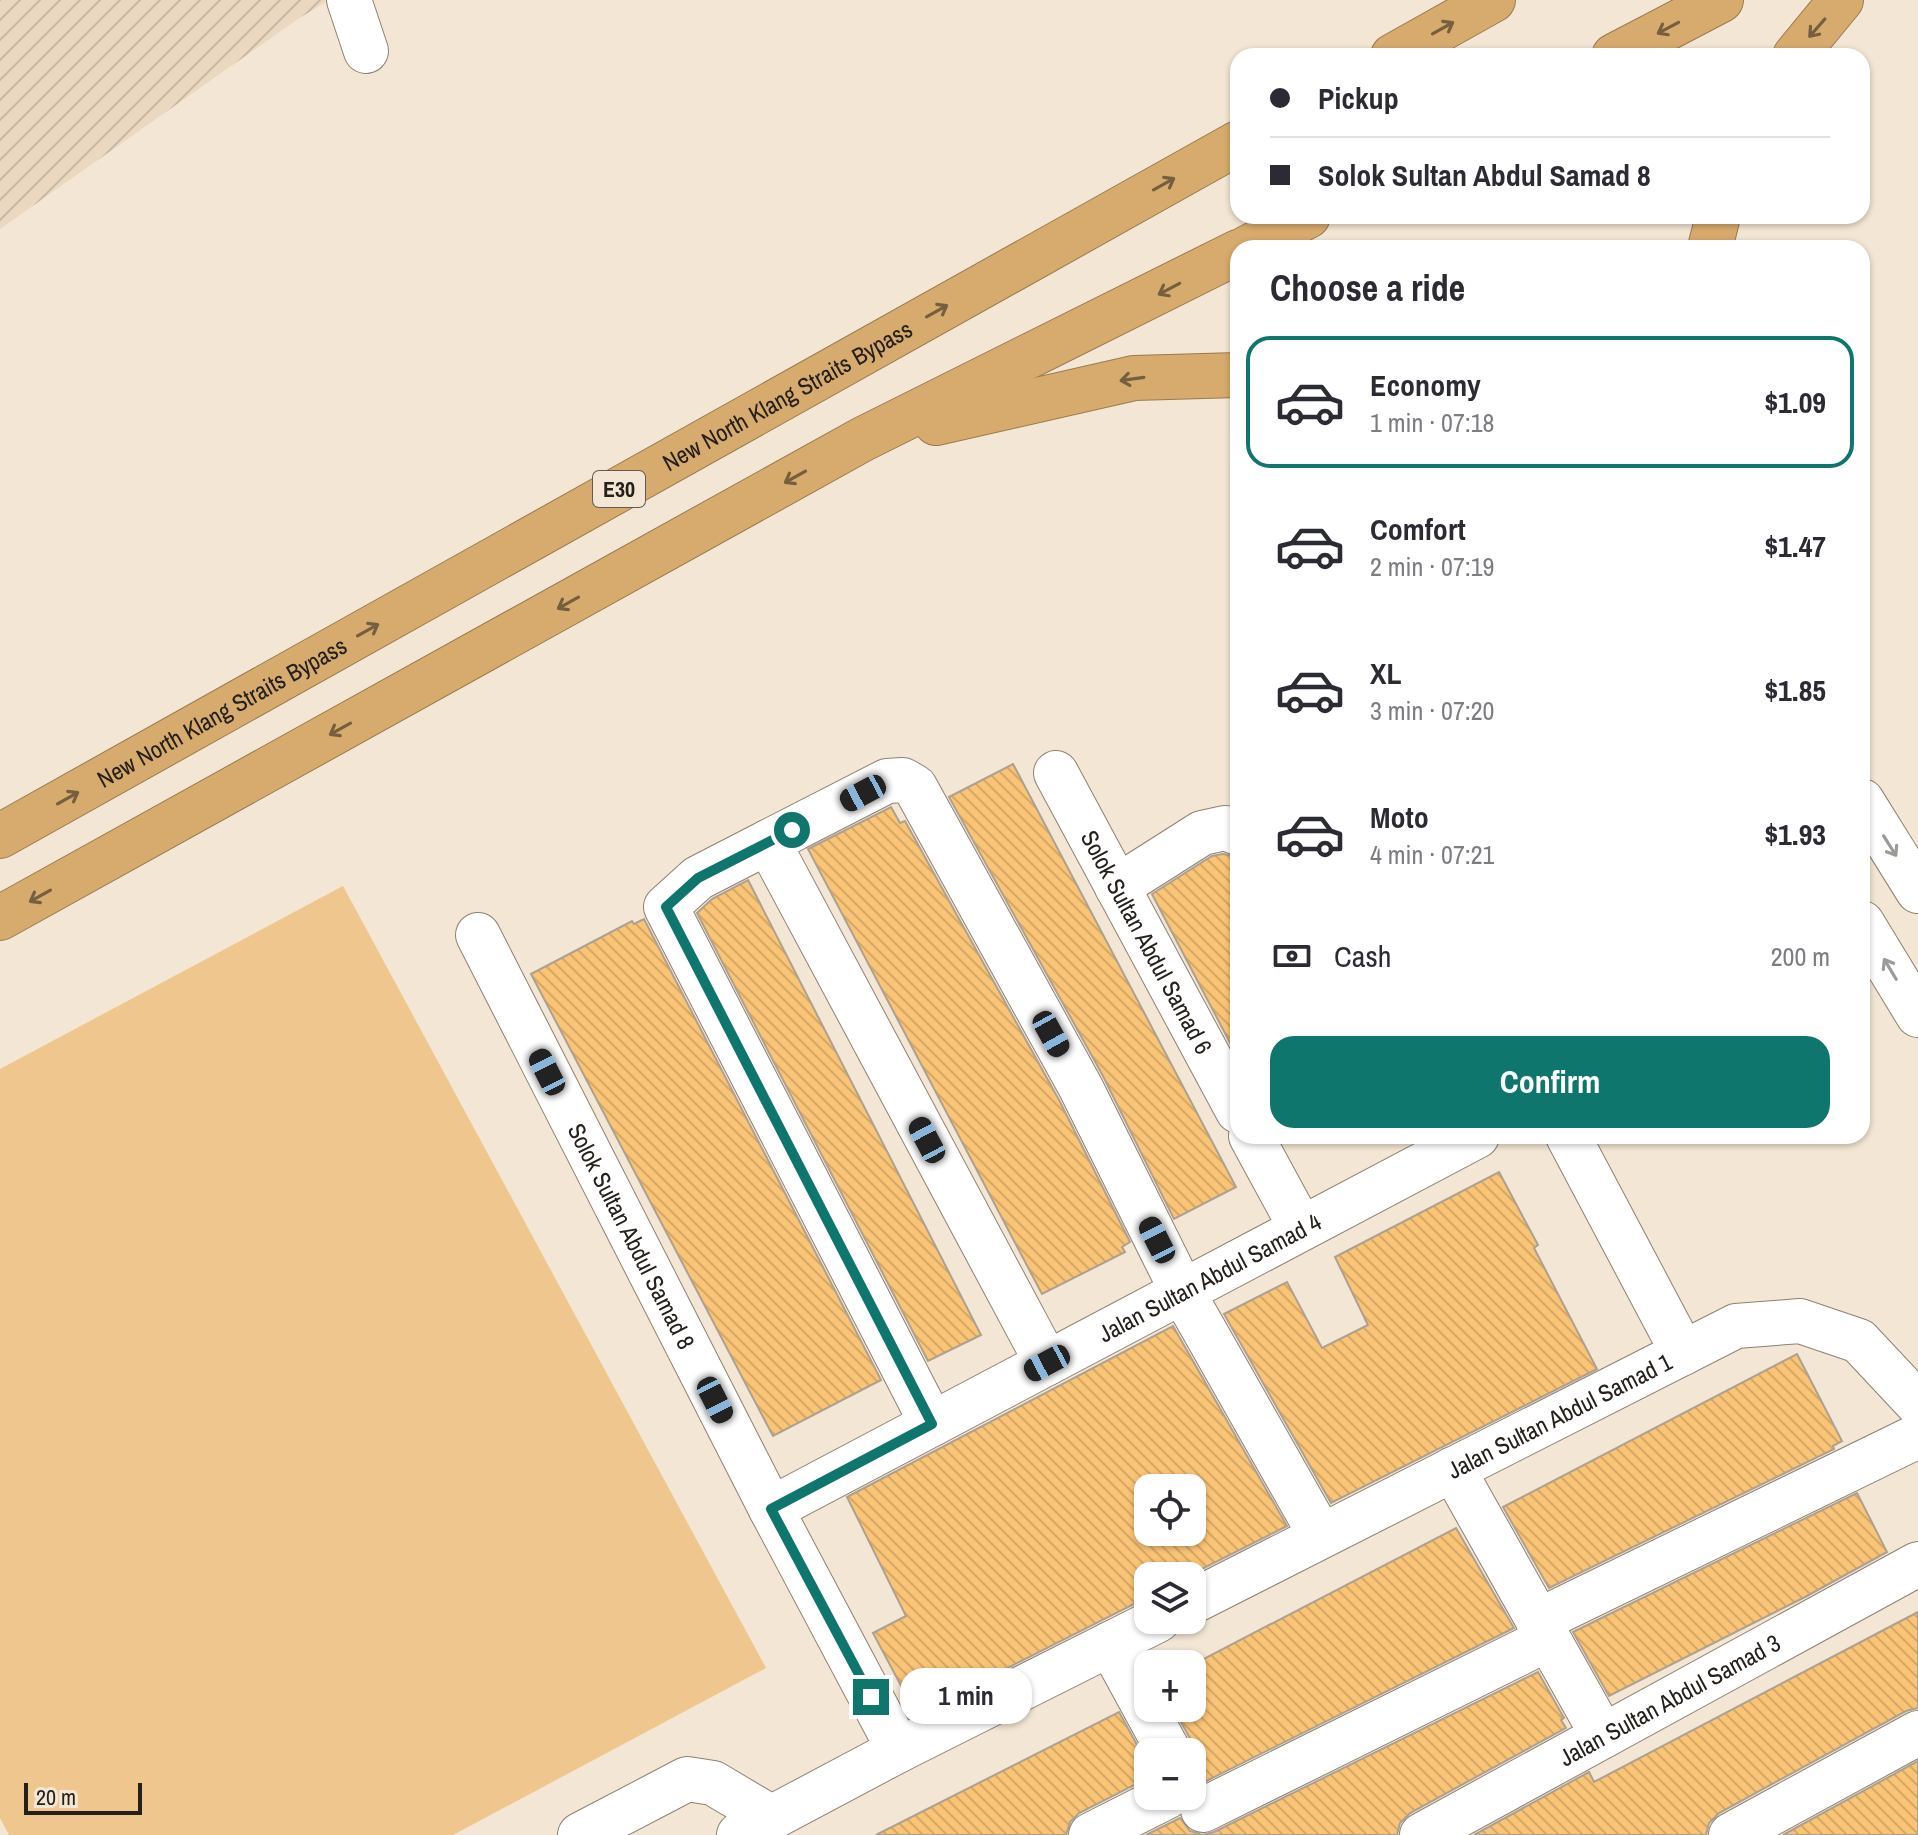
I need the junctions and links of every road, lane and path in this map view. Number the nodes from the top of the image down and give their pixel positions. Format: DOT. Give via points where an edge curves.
graph roads {
  1 [pos="349,0"];
  2 [pos="1493,0"];
  3 [pos="1721,0"];
  4 [pos="1841,0"];
  5 [pos="1407,48"];
  6 [pos="1629,48"];
  7 [pos="1802,48"];
  8 [pos="366,51"];
  9 [pos="1230,147"];
  10 [pos="1293,224"];
  11 [pos="1262,240"];
  12 [pos="1230,256"];
  13 [pos="1230,375"];
  14 [pos="863,439"];
  15 [pos="1056,773"];
  16 [pos="1870,814"];
  17 [pos="1230,830"];
  18 [pos="0,836"];
  19 [pos="773,852"];
  20 [pos="1117,887"];
  21 [pos="1918,891"];
  22 [pos="0,918"];
  23 [pos="478,935"];
  24 [pos="1870,936"];
  25 [pos="1918,1015"];
  26 [pos="1230,1096"];
  27 [pos="1255,1144"];
  28 [pos="1443,1144"];
  29 [pos="1572,1144"];
  30 [pos="1413,1151"];
  31 [pos="1301,1228"];
  32 [pos="1182,1291"];
  33 [pos="1683,1353"];
  34 [pos="1047,1363"];
  35 [pos="1918,1404"];
  36 [pos="932,1424"];
  37 [pos="1918,1436"];
  38 [pos="1453,1469"];
  39 [pos="771,1509"];
  40 [pos="1321,1536"];
  41 [pos="1918,1564"];
  42 [pos="1206,1595"];
  43 [pos="1543,1630"];
  44 [pos="1134,1632"];
  45 [pos="1110,1644"];
  46 [pos="1918,1733"];
  47 [pos="1603,1736"];
  48 [pos="1161,1738"];
  49 [pos="899,1750"];
  50 [pos="1206,1802"];
  51 [pos="1187,1810"];
  52 [pos="756,1826"];
  53 [pos="580,1835"];
  54 [pos="1091,1835"];
  55 [pos="1422,1835"];
  56 [pos="1731,1835"];
  1 -- 8 [label="street"];
  5 -- 2 [label="highway, one-way"];
  3 -- 6 [label="highway, one-way"];
  4 -- 7 [label="highway, one-way"];
  18 -- 9 [label="highway, New North Klang Straits Bypass / E30, one-way"];
  10 -- 11 [label="highway"];
  12 -- 14 [label="highway, one-way"];
  13 -- 14 [label="highway, one-way" via="1134,378"];
  14 -- 22 [label="highway, one-way"];
  15 -- 20 [label="street, Solok Sultan Abdul Samad 6"];
  16 -- 21 [label="street, one-way"];
  17 -- 20 [label="street" via="1202,833"];
  19 -- 32 [label="street" via="887,781 903,780 915,787 1081,1088"];
  19 -- 34 [label="street"];
  19 -- 36 [label="street" via="698,878 666,907"];
  20 -- 26 [label="street, Solok Sultan Abdul Samad 6"];
  23 -- 39 [label="street, Solok Sultan Abdul Samad 8"];
  25 -- 24 [label="street, one-way"];
  27 -- 31 [label="street"];
  28 -- 30 [label="street, Jalan Sultan Abdul Samad 4"];
  29 -- 33 [label="street"];
  30 -- 31 [label="street, Jalan Sultan Abdul Samad 4"];
  31 -- 32 [label="street, Jalan Sultan Abdul Samad 4"];
  32 -- 34 [label="street, Jalan Sultan Abdul Samad 4"];
  32 -- 40 [label="street"];
  33 -- 35 [label="street, Jalan Sultan Abdul Samad 1" via="1736,1326 1800,1321 1859,1341"];
  33 -- 38 [label="street, Jalan Sultan Abdul Samad 1"];
  34 -- 36 [label="street, Jalan Sultan Abdul Samad 4"];
  36 -- 39 [label="street, Jalan Sultan Abdul Samad 4"];
  37 -- 43 [label="street"];
  38 -- 40 [label="street, Jalan Sultan Abdul Samad 1"];
  38 -- 43 [label="street"];
  39 -- 49 [label="street, Solok Sultan Abdul Samad 8"];
  40 -- 42 [label="street, Jalan Sultan Abdul Samad 1"];
  41 -- 47 [label="street, Jalan Sultan Abdul Samad 3"];
  43 -- 47 [label="street"];
  43 -- 50 [label="street"];
  44 -- 45 [label="street"];
  45 -- 48 [label="street"];
  45 -- 49 [label="street"];
  46 -- 56 [label="street"];
  47 -- 55 [label="street, Jalan Sultan Abdul Samad 3"];
  49 -- 52 [label="street"];
  51 -- 54 [label="street"];
  52 -- 53 [label="street" via="713,1783 687,1779"];
}
